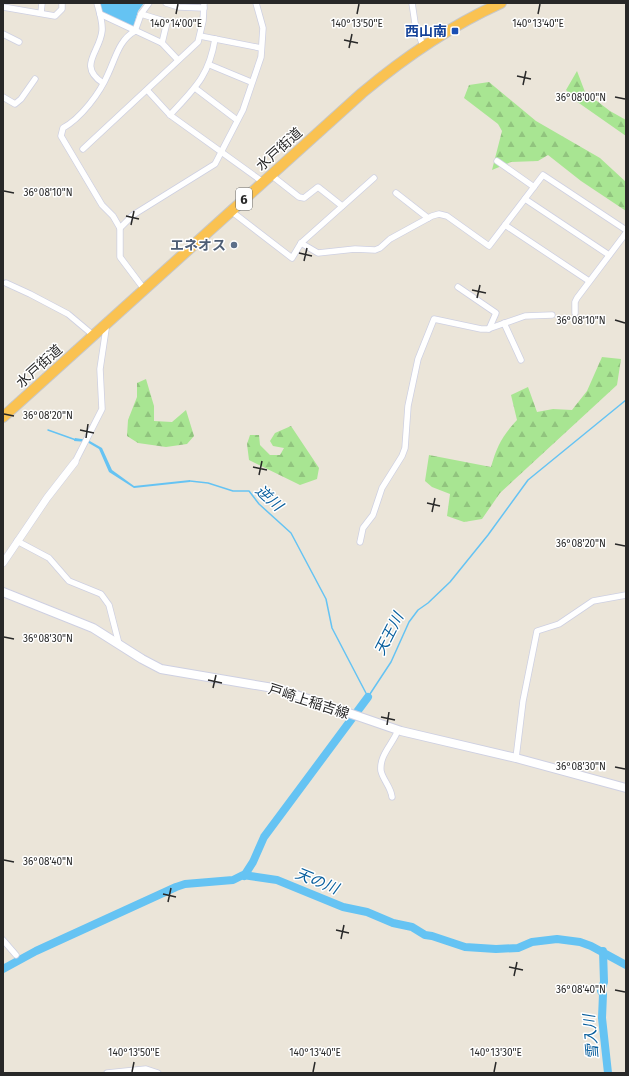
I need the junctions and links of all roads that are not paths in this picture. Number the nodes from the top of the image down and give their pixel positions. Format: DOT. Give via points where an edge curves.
graph roads {
  1 [pos="42,3"];
  2 [pos="62,3"];
  3 [pos="97,3"];
  4 [pos="149,3"];
  5 [pos="166,3"];
  6 [pos="256,3"];
  7 [pos="412,3"];
  8 [pos="501,3"];
  9 [pos="204,6"];
  10 [pos="3,7"];
  11 [pos="41,14"];
  12 [pos="100,14"];
  13 [pos="141,14"];
  14 [pos="135,31"];
  15 [pos="3,34"];
  16 [pos="200,36"];
  17 [pos="215,39"];
  18 [pos="18,42"];
  19 [pos="162,43"];
  20 [pos="424,46"];
  21 [pos="261,48"];
  22 [pos="178,60"];
  23 [pos="210,65"];
  24 [pos="35,79"];
  25 [pos="251,82"];
  26 [pos="103,83"];
  27 [pos="195,88"];
  28 [pos="148,91"];
  29 [pos="3,96"];
  30 [pos="170,115"];
  31 [pos="237,120"];
  32 [pos="83,149"];
  33 [pos="221,152"];
  34 [pos="497,161"];
  35 [pos="374,178"];
  36 [pos="267,179"];
  37 [pos="534,187"];
  38 [pos="396,194"];
  39 [pos="525,199"];
  40 [pos="342,206"];
  41 [pos="231,211"];
  42 [pos="428,218"];
  43 [pos="505,225"];
  44 [pos="120,228"];
  45 [pos="626,231"];
  46 [pos="301,243"];
  47 [pos="609,255"];
  48 [pos="589,281"];
  49 [pos="6,283"];
  50 [pos="458,287"];
  51 [pos="144,289"];
  52 [pos="575,313"];
  53 [pos="552,315"];
  54 [pos="108,322"];
  55 [pos="504,323"];
  56 [pos="489,328"];
  57 [pos="93,335"];
  58 [pos="521,360"];
  59 [pos="3,417"];
  60 [pos="75,462"];
  61 [pos="17,541"];
  62 [pos="360,542"];
  63 [pos="3,563"];
  64 [pos="3,592"];
  65 [pos="626,595"];
  66 [pos="119,644"];
  67 [pos="398,730"];
  68 [pos="516,758"];
  69 [pos="626,788"];
  70 [pos="392,797"];
  71 [pos="3,940"];
  72 [pos="16,955"];
  73 [pos="107,1073"];
  74 [pos="158,1073"];
  1 -- 11 [label="street"];
  2 -- 11 [label="street" via="62,9 55,16"];
  3 -- 12 [label="street"];
  4 -- 13 [label="street"];
  5 -- 9 [label="street" via="178,7"];
  6 -- 21 [label="street" via="263,28"];
  7 -- 20 [label="street" via="415,23"];
  8 -- 20 [label="highway, 水戸街道 / 6" via="465,20"];
  9 -- 16 [label="street"];
  10 -- 11 [label="street"];
  12 -- 14 [label="street"];
  12 -- 26 [label="street" via="102,30 90,65 94,77"];
  13 -- 14 [label="street"];
  13 -- 19 [label="street" via="167,22"];
  14 -- 19 [label="street"];
  14 -- 26 [label="street" via="124,38"];
  15 -- 18 [label="street"];
  16 -- 17 [label="street"];
  16 -- 22 [label="street" via="198,42"];
  17 -- 21 [label="street"];
  17 -- 23 [label="street"];
  19 -- 22 [label="street"];
  20 -- 36 [label="highway, 水戸街道 / 6" via="362,93"];
  21 -- 25 [label="street" via="261,57"];
  22 -- 28 [label="street"];
  23 -- 25 [label="street"];
  23 -- 27 [label="street"];
  24 -- 29 [label="street" via="15,104"];
  25 -- 31 [label="street" via="243,110"];
  26 -- 44 [label="street" via="76,121 63,128 61,136 98,198"];
  27 -- 30 [label="street"];
  27 -- 31 [label="street"];
  28 -- 30 [label="street"];
  28 -- 32 [label="street"];
  30 -- 33 [label="street"];
  31 -- 33 [label="street"];
  33 -- 36 [label="street"];
  33 -- 44 [label="street" via="215,164 133,215"];
  34 -- 37 [label="street"];
  35 -- 40 [label="street"];
  36 -- 40 [label="street" via="304,198 318,187"];
  36 -- 41 [label="highway, 水戸街道 / 6"];
  37 -- 39 [label="street"];
  37 -- 45 [label="street" via="543,175"];
  38 -- 42 [label="street"];
  39 -- 43 [label="street"];
  39 -- 47 [label="street"];
  40 -- 46 [label="street"];
  41 -- 46 [label="street" via="292,258"];
  41 -- 51 [label="highway, 水戸街道 / 6"];
  42 -- 43 [label="street" via="439,214 447,216 490,246"];
  42 -- 46 [label="street" via="375,250 355,249 318,253"];
  43 -- 48 [label="street"];
  44 -- 51 [label="street" via="120,257"];
  45 -- 47 [label="street"];
  47 -- 48 [label="street"];
  48 -- 52 [label="street" via="575,302"];
  49 -- 57 [label="street" via="68,314"];
  50 -- 56 [label="street" via="496,313"];
  51 -- 54 [label="highway, 水戸街道 / 6"];
  53 -- 55 [label="street" via="525,316"];
  54 -- 57 [label="highway, 水戸街道 / 6"];
  54 -- 60 [label="street" via="100,369 102,408"];
  55 -- 56 [label="street"];
  55 -- 58 [label="street"];
  56 -- 62 [label="street" via="471,328 434,319 418,359 408,406 405,448 382,488 372,515 363,528"];
  57 -- 59 [label="highway, 水戸街道 / 6"];
  60 -- 61 [label="street"];
  61 -- 63 [label="street"];
  61 -- 66 [label="street" via="49,558 69,581 101,594 109,605"];
  64 -- 66 [label="main road, 戸崎上稲吉線" via="82,623"];
  65 -- 68 [label="street" via="593,601 554,626 537,631 523,701"];
  66 -- 67 [label="main road, 戸崎上稲吉線" via="161,668 279,689"];
  67 -- 68 [label="main road, 戸崎上稲吉線"];
  67 -- 70 [label="street" via="381,764 381,772"];
  68 -- 69 [label="main road, 戸崎上稲吉線"];
  71 -- 72 [label="street"];
  73 -- 74 [label="street" via="146,1069"];
}
